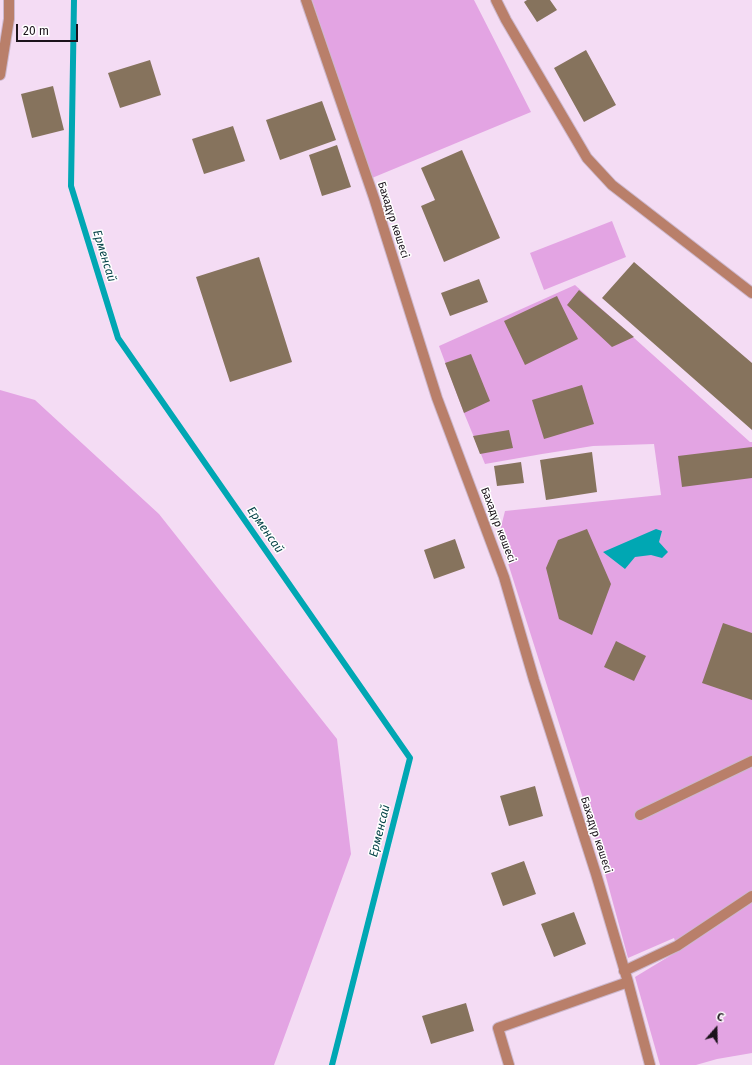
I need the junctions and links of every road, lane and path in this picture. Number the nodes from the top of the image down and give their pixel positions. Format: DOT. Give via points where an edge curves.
graph roads {
  1 [pos="9,0"];
  2 [pos="306,0"];
  3 [pos="496,0"];
  4 [pos="0,75"];
  5 [pos="752,293"];
  6 [pos="752,761"];
  7 [pos="640,814"];
  8 [pos="752,896"];
  9 [pos="624,971"];
  10 [pos="628,982"];
  11 [pos="509,1065"];
  12 [pos="650,1065"];
  1 -- 4 [label="street" via="9,19"];
  2 -- 9 [label="street, Бахадүр көшесі" via="374,198 436,398 504,577"];
  3 -- 5 [label="street" via="587,158 612,185"];
  6 -- 7 [label="street"];
  8 -- 9 [label="street" via="677,946"];
  9 -- 10 [label="street, Бахадүр көшесі"];
  10 -- 11 [label="street" via="498,1028"];
  10 -- 12 [label="street, Бахадүр көшесі"];
}
